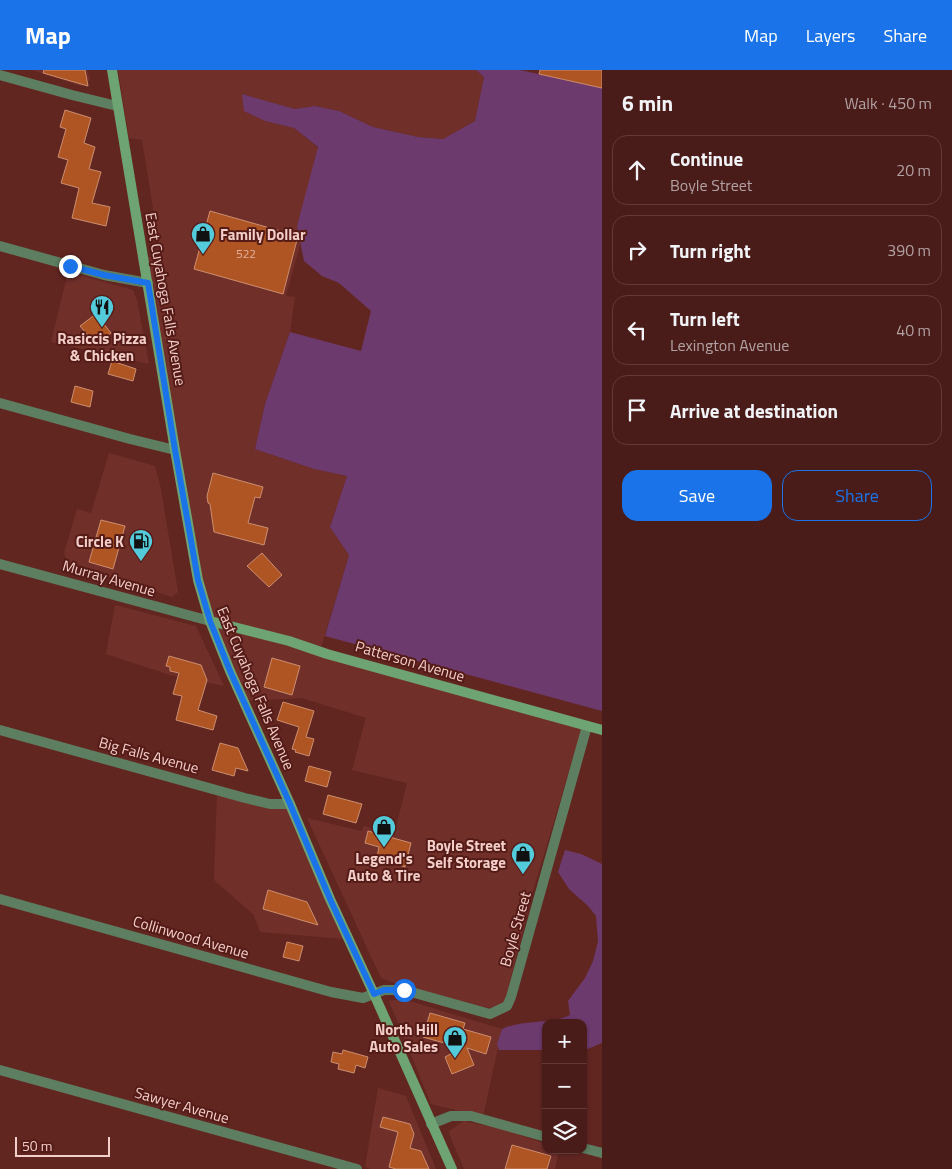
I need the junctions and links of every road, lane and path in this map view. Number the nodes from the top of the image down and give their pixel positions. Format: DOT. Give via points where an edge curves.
graph roads {
  1 [pos="112,70"];
  2 [pos="0,75"];
  3 [pos="118,106"];
  4 [pos="0,246"];
  5 [pos="148,283"];
  6 [pos="0,403"];
  7 [pos="175,450"];
  8 [pos="0,564"];
  9 [pos="210,621"];
  10 [pos="587,726"];
  11 [pos="0,730"];
  12 [pos="602,730"];
  13 [pos="290,804"];
  14 [pos="0,899"];
  15 [pos="374,994"];
  16 [pos="0,1070"];
  17 [pos="431,1124"];
  18 [pos="542,1136"];
  19 [pos="587,1149"];
  20 [pos="602,1153"];
  21 [pos="357,1169"];
  22 [pos="452,1169"];
  1 -- 3 [label="street, East Cuyahoga Falls Avenue"];
  2 -- 3 [label="street"];
  3 -- 5 [label="street, East Cuyahoga Falls Avenue"];
  4 -- 5 [label="street" via="104,275"];
  5 -- 7 [label="street, East Cuyahoga Falls Avenue"];
  6 -- 7 [label="street"];
  7 -- 9 [label="street, East Cuyahoga Falls Avenue" via="198,580"];
  8 -- 9 [label="street, Murray Avenue"];
  9 -- 10 [label="street, Patterson Avenue"];
  9 -- 13 [label="street, East Cuyahoga Falls Avenue"];
  10 -- 12 [label="street, Patterson Avenue"];
  10 -- 15 [label="street, Boyle Street" via="507,1006 490,1014 404,990 384,990"];
  11 -- 13 [label="street, Big Falls Avenue" via="245,798 270,804"];
  13 -- 15 [label="street, East Cuyahoga Falls Avenue"];
  14 -- 15 [label="street, Collinwood Avenue" via="331,992 363,998"];
  15 -- 17 [label="street, East Cuyahoga Falls Avenue"];
  16 -- 21 [label="street, Sawyer Avenue"];
  17 -- 18 [label="street" via="451,1116 471,1116"];
  17 -- 22 [label="street, East Cuyahoga Falls Avenue"];
  19 -- 20 [label="street"];
}
